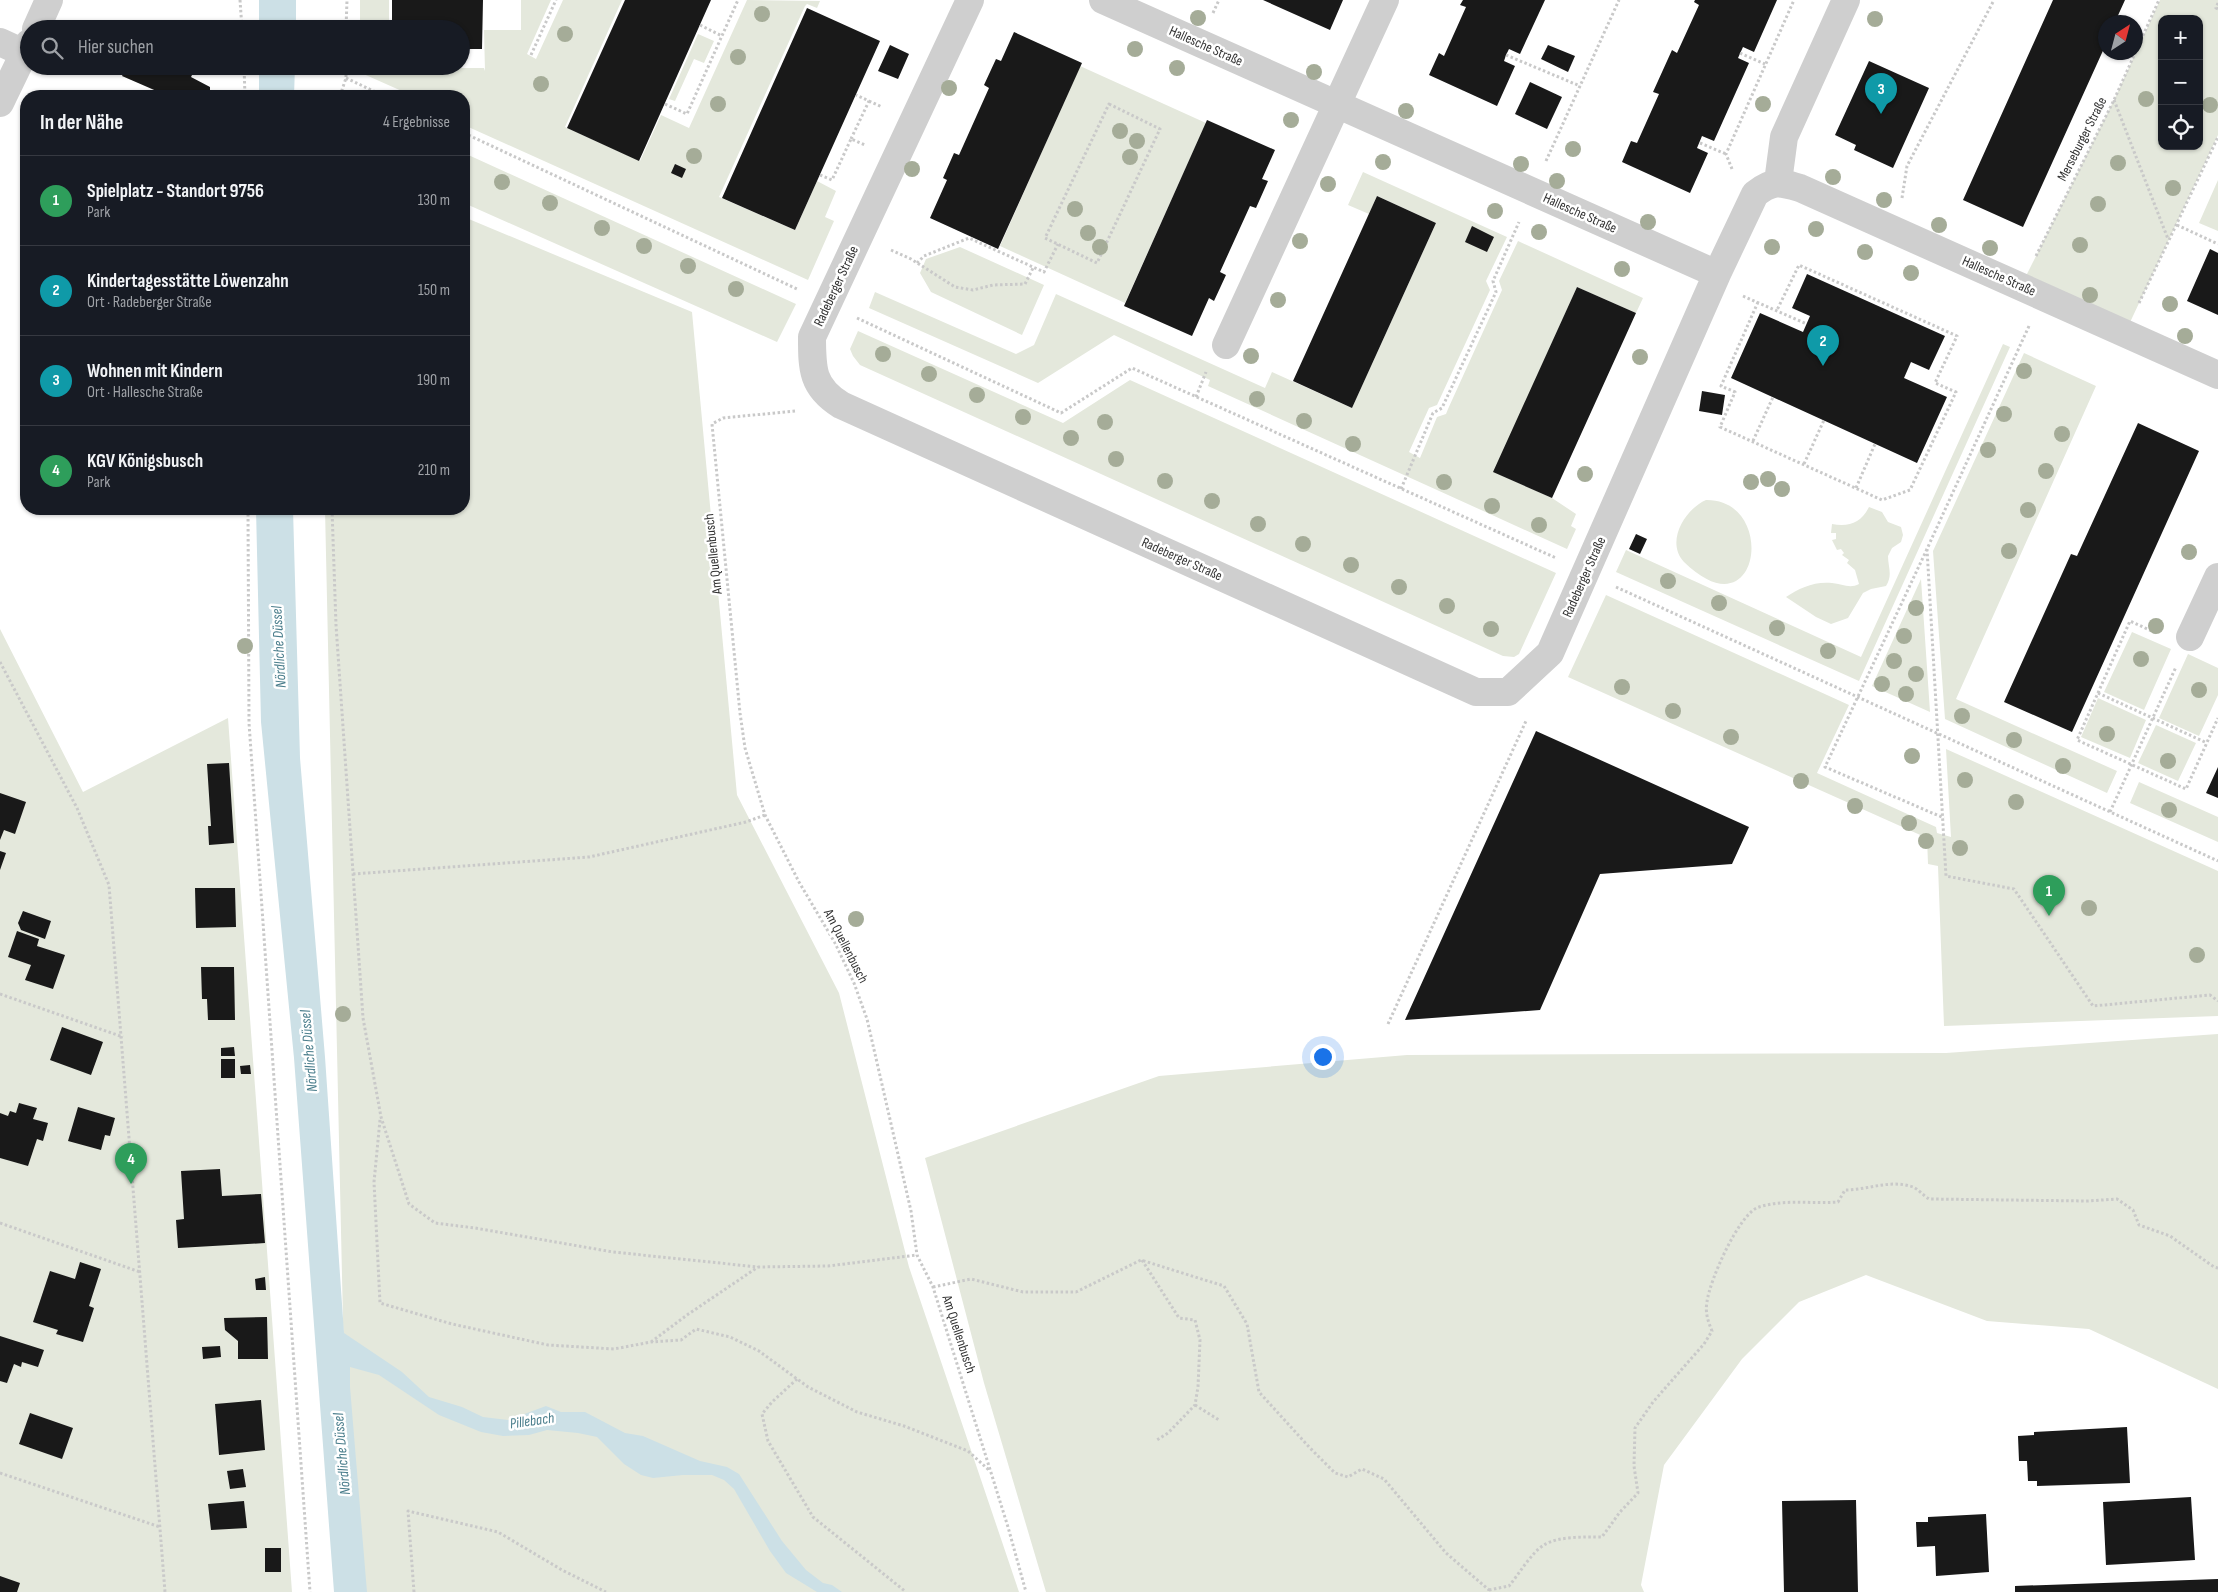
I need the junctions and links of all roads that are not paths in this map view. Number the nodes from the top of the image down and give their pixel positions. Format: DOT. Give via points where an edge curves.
graph roads {
  1 [pos="49,0"];
  2 [pos="970,0"];
  3 [pos="1103,0"];
  4 [pos="1385,0"];
  5 [pos="1846,0"];
  6 [pos="36,20"];
  7 [pos="20,48"];
  8 [pos="0,104"];
  9 [pos="1337,105"];
  10 [pos="1778,182"];
  11 [pos="1715,278"];
  12 [pos="1226,345"];
  13 [pos="2218,375"];
  14 [pos="2218,576"];
  15 [pos="2190,636"];
  1 -- 6 [label="street"];
  2 -- 11 [label="street, Radeberger Straße" via="812,338 812,368 825,395 840,405 1476,692 1508,692 1550,653"];
  3 -- 9 [label="street, Hallesche Straße"];
  4 -- 9 [label="street"];
  5 -- 10 [label="street" via="1784,137"];
  7 -- 8 [label="street"];
  9 -- 11 [label="street, Hallesche Straße"];
  9 -- 12 [label="street"];
  10 -- 11 [label="street" via="1755,194"];
  10 -- 13 [label="street, Hallesche Straße" via="1800,188 1896,230"];
  14 -- 15 [label="street"];
}
